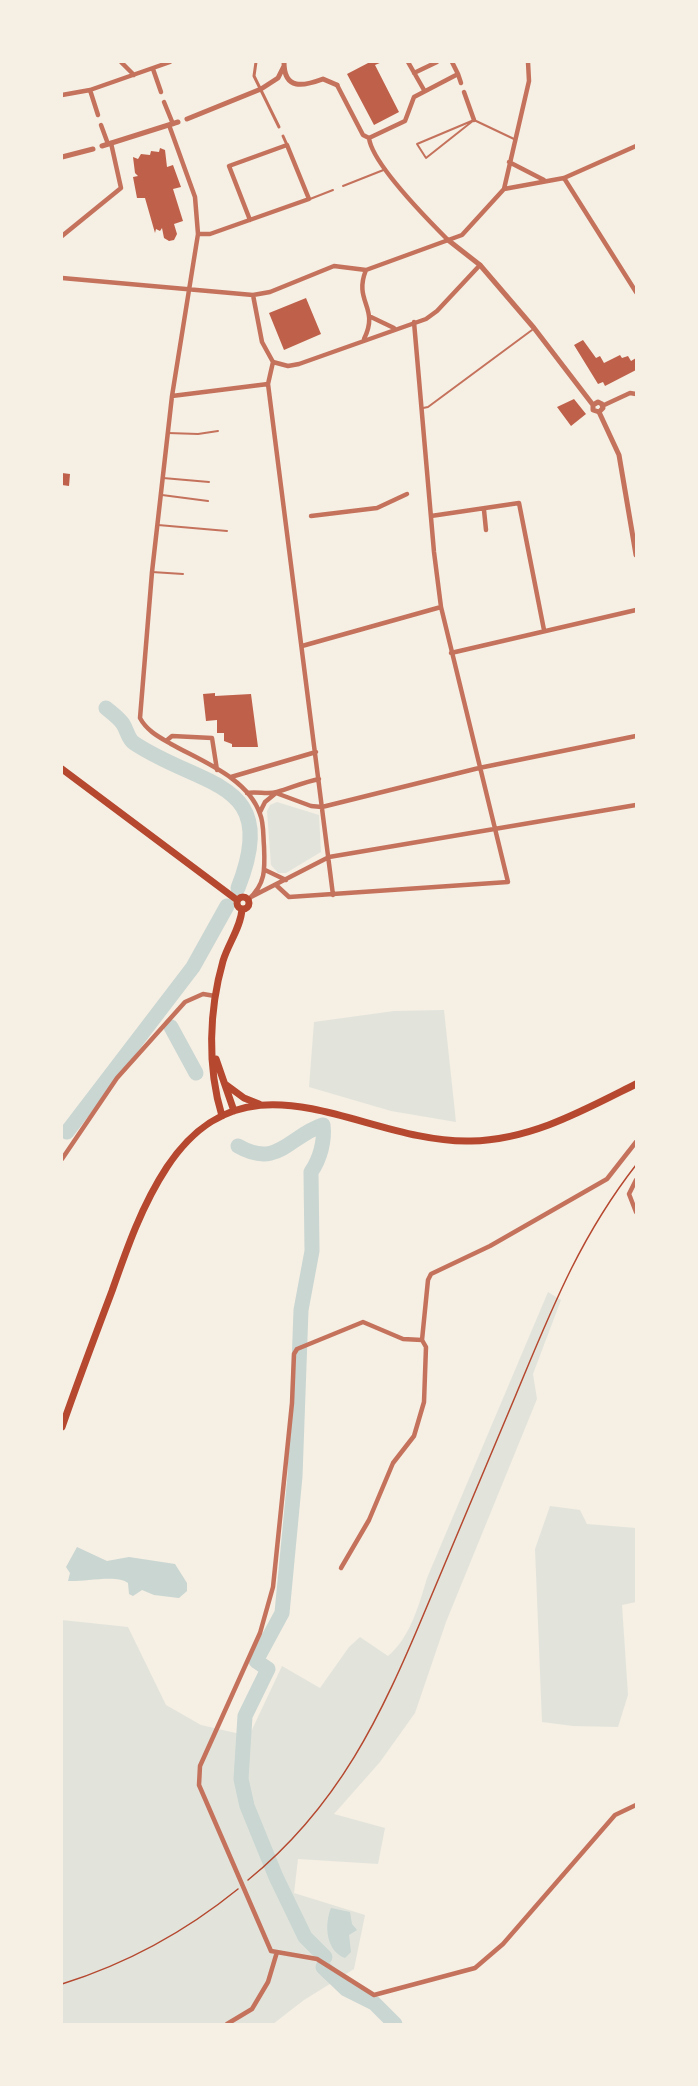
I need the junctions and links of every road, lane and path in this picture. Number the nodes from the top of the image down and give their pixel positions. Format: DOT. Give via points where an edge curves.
graph roads {
  1 [pos="121,62"];
  2 [pos="155,62"];
  3 [pos="170,62"];
  4 [pos="256,62"];
  5 [pos="408,62"];
  6 [pos="437,62"];
  7 [pos="452,62"];
  8 [pos="528,62"];
  9 [pos="284,64"];
  10 [pos="153,69"];
  11 [pos="414,73"];
  12 [pos="458,74"];
  13 [pos="134,75"];
  14 [pos="278,78"];
  15 [pos="290,80"];
  16 [pos="461,83"];
  17 [pos="338,85"];
  18 [pos="261,88"];
  19 [pos="90,90"];
  20 [pos="424,90"];
  21 [pos="161,92"];
  22 [pos="464,92"];
  23 [pos="62,95"];
  24 [pos="165,102"];
  25 [pos="98,115"];
  26 [pos="187,118"];
  27 [pos="474,120"];
  28 [pos="101,124"];
  29 [pos="174,124"];
  30 [pos="279,127"];
  31 [pos="283,136"];
  32 [pos="369,138"];
  33 [pos="514,139"];
  34 [pos="107,145"];
  35 [pos="287,145"];
  36 [pos="636,146"];
  37 [pos="93,149"];
  38 [pos="62,157"];
  39 [pos="509,162"];
  40 [pos="386,169"];
  41 [pos="564,178"];
  42 [pos="544,180"];
  43 [pos="343,186"];
  44 [pos="504,189"];
  45 [pos="333,190"];
  46 [pos="309,199"];
  47 [pos="250,220"];
  48 [pos="198,234"];
  49 [pos="62,236"];
  50 [pos="448,240"];
  51 [pos="480,265"];
  52 [pos="366,270"];
  53 [pos="62,278"];
  54 [pos="188,290"];
  55 [pos="636,292"];
  56 [pos="254,295"];
  57 [pos="371,317"];
  58 [pos="414,322"];
  59 [pos="394,328"];
  60 [pos="534,328"];
  61 [pos="364,339"];
  62 [pos="273,363"];
  63 [pos="268,384"];
  64 [pos="636,387"];
  65 [pos="630,393"];
  66 [pos="636,394"];
  67 [pos="172,396"];
  68 [pos="593,405"];
  69 [pos="603,406"];
  70 [pos="423,408"];
  71 [pos="599,412"];
  72 [pos="218,431"];
  73 [pos="168,433"];
  74 [pos="164,478"];
  75 [pos="209,482"];
  76 [pos="429,492"];
  77 [pos="421,493"];
  78 [pos="407,494"];
  79 [pos="162,495"];
  80 [pos="208,501"];
  81 [pos="484,510"];
  82 [pos="311,516"];
  83 [pos="431,516"];
  84 [pos="158,525"];
  85 [pos="486,530"];
  86 [pos="227,531"];
  87 [pos="636,555"];
  88 [pos="152,572"];
  89 [pos="183,574"];
  90 [pos="441,607"];
  91 [pos="636,610"];
  92 [pos="544,630"];
  93 [pos="303,646"];
  94 [pos="451,653"];
  95 [pos="636,736"];
  96 [pos="166,741"];
  97 [pos="316,752"];
  98 [pos="479,768"];
  99 [pos="62,769"];
  100 [pos="217,770"];
  101 [pos="231,777"];
  102 [pos="319,779"];
  103 [pos="247,793"];
  104 [pos="276,793"];
  105 [pos="636,806"];
  106 [pos="322,807"];
  107 [pos="260,812"];
  108 [pos="495,830"];
  109 [pos="330,857"];
  110 [pos="265,870"];
  111 [pos="286,880"];
  112 [pos="276,885"];
  113 [pos="333,895"];
  114 [pos="250,898"];
  115 [pos="237,900"];
  116 [pos="242,909"];
  117 [pos="216,996"];
  118 [pos="213,1052"];
  119 [pos="225,1084"];
  120 [pos="636,1084"];
  121 [pos="261,1104"];
  122 [pos="234,1111"];
  123 [pos="222,1116"];
  124 [pos="636,1142"];
  125 [pos="62,1159"];
  126 [pos="636,1165"];
  127 [pos="636,1180"];
  128 [pos="636,1212"];
  129 [pos="422,1340"];
  130 [pos="62,1427"];
  131 [pos="341,1568"];
  132 [pos="636,1805"];
  133 [pos="243,1884"];
  134 [pos="274,1951"];
  135 [pos="62,1984"];
  136 [pos="227,2025"];
  1 -- 13 [label="street"];
  2 -- 10 [label="street"];
  3 -- 10 [label="street"];
  4 -- 18 [label="street" via="254,76"];
  5 -- 11 [label="street"];
  6 -- 11 [label="street"];
  7 -- 12 [label="street"];
  8 -- 33 [label="street" via="529,81"];
  9 -- 14 [label="street"];
  9 -- 15 [label="street"];
  10 -- 13 [label="street"];
  10 -- 21 [label="street"];
  11 -- 20 [label="street"];
  12 -- 16 [label="street"];
  12 -- 20 [label="street"];
  13 -- 19 [label="street"];
  14 -- 15 [label="street"];
  14 -- 18 [label="street"];
  15 -- 17 [label="street" via="300,86 323,79"];
  17 -- 32 [label="street" via="363,135"];
  18 -- 26 [label="street"];
  18 -- 30 [label="street"];
  19 -- 23 [label="street"];
  19 -- 25 [label="street"];
  20 -- 32 [label="street" via="414,97 405,121"];
  22 -- 27 [label="street"];
  24 -- 29 [label="street"];
  27 -- 27 [label="lane" via="465,124 417,144 426,158"];
  27 -- 33 [label="lane"];
  28 -- 34 [label="street"];
  29 -- 34 [label="street"];
  29 -- 48 [label="street" via="195,198"];
  31 -- 35 [label="street"];
  32 -- 40 [label="street"];
  33 -- 39 [label="street"];
  34 -- 49 [label="street" via="121,188"];
  35 -- 46 [label="street"];
  35 -- 47 [label="street" via="229,166"];
  36 -- 41 [label="street"];
  37 -- 38 [label="street"];
  39 -- 42 [label="street"];
  39 -- 44 [label="street"];
  40 -- 43 [label="lane"];
  40 -- 50 [label="street"];
  41 -- 42 [label="street"];
  41 -- 55 [label="street"];
  42 -- 44 [label="street"];
  44 -- 50 [label="street" via="462,235"];
  45 -- 46 [label="lane"];
  46 -- 47 [label="street"];
  47 -- 48 [label="street" via="210,234"];
  48 -- 54 [label="street"];
  50 -- 51 [label="street"];
  50 -- 52 [label="street"];
  51 -- 58 [label="street" via="437,311"];
  51 -- 60 [label="street"];
  52 -- 56 [label="street" via="334,266"];
  52 -- 57 [label="street" via="361,291"];
  53 -- 54 [label="street"];
  54 -- 56 [label="street"];
  54 -- 67 [label="street"];
  56 -- 62 [label="street" via="262,342"];
  57 -- 59 [label="street"];
  57 -- 61 [label="street"];
  58 -- 59 [label="street"];
  58 -- 70 [label="street"];
  59 -- 61 [label="street"];
  60 -- 68 [label="street"];
  60 -- 70 [label="lane"];
  61 -- 62 [label="street" via="299,364"];
  62 -- 63 [label="street"];
  63 -- 67 [label="street"];
  63 -- 93 [label="street"];
  64 -- 65 [label="street"];
  65 -- 66 [label="street"];
  65 -- 69 [label="street"];
  67 -- 73 [label="street"];
  68 -- 69 [label="street" via="598,402"];
  68 -- 71 [label="street" via="593,410"];
  69 -- 71 [label="street"];
  70 -- 76 [label="street"];
  71 -- 87 [label="street" via="619,455"];
  72 -- 73 [label="lane"];
  73 -- 74 [label="street"];
  74 -- 75 [label="lane"];
  74 -- 79 [label="street"];
  76 -- 77 [label="street"];
  76 -- 83 [label="street"];
  78 -- 82 [label="street" via="377,508"];
  79 -- 80 [label="lane"];
  79 -- 84 [label="street"];
  81 -- 83 [label="street"];
  81 -- 85 [label="street"];
  81 -- 92 [label="street" via="519,503"];
  83 -- 90 [label="street"];
  84 -- 86 [label="lane"];
  84 -- 88 [label="street"];
  88 -- 89 [label="lane"];
  88 -- 96 [label="street" via="140,718 145,728"];
  90 -- 93 [label="street"];
  90 -- 94 [label="street"];
  91 -- 92 [label="street"];
  92 -- 94 [label="street"];
  93 -- 97 [label="street"];
  94 -- 98 [label="street"];
  95 -- 98 [label="street"];
  96 -- 100 [label="street"];
  96 -- 100 [label="street" via="172,736 212,738"];
  97 -- 101 [label="street"];
  97 -- 102 [label="street"];
  98 -- 106 [label="street"];
  98 -- 108 [label="street"];
  99 -- 115 [label="main road"];
  100 -- 101 [label="street"];
  101 -- 103 [label="street"];
  102 -- 104 [label="street"];
  102 -- 106 [label="street"];
  103 -- 104 [label="street"];
  103 -- 107 [label="street"];
  104 -- 106 [label="street"];
  104 -- 107 [label="street"];
  105 -- 108 [label="street"];
  106 -- 109 [label="street"];
  107 -- 110 [label="street"];
  108 -- 109 [label="street"];
  108 -- 113 [label="street" via="508,882"];
  109 -- 111 [label="street"];
  109 -- 113 [label="street"];
  110 -- 111 [label="street"];
  110 -- 114 [label="street" via="261,886"];
  111 -- 112 [label="street"];
  112 -- 113 [label="street" via="289,897"];
  112 -- 114 [label="street"];
  114 -- 115 [label="main road"];
  114 -- 116 [label="main road"];
  115 -- 116 [label="main road"];
  116 -- 117 [label="main road" via="224,958"];
  117 -- 118 [label="main road"];
  117 -- 125 [label="street" via="203,994 185,1002 117,1078"];
  118 -- 119 [label="main road"];
  118 -- 123 [label="main road" via="214,1083"];
  119 -- 121 [label="main road" via="244,1098"];
  119 -- 122 [label="main road"];
  120 -- 121 [label="main road" via="540,1129 471,1141 412,1135 304,1106"];
  121 -- 122 [label="main road"];
  122 -- 123 [label="main road"];
  123 -- 130 [label="main road" via="182,1148 152,1192"];
  124 -- 129 [label="street" via="607,1179 490,1246 430,1274"];
  126 -- 133 [label="path" via="614,1194 567,1274 377,1720 320,1808"];
  127 -- 128 [label="street" via="629,1200"];
  129 -- 131 [label="street" via="426,1347 424,1402 414,1436 393,1462 369,1520"];
  129 -- 133 [label="street" via="403,1339 363,1322 297,1349 294,1354 273,1587 260,1633 200,1766 199,1785"];
  132 -- 134 [label="street" via="615,1815 502,1944 475,1968 374,1995 317,1959"];
  133 -- 134 [label="street"];
  133 -- 135 [label="path" via="178,1933 90,1975"];
  134 -- 136 [label="street" via="268,1982 252,2009"];
}
